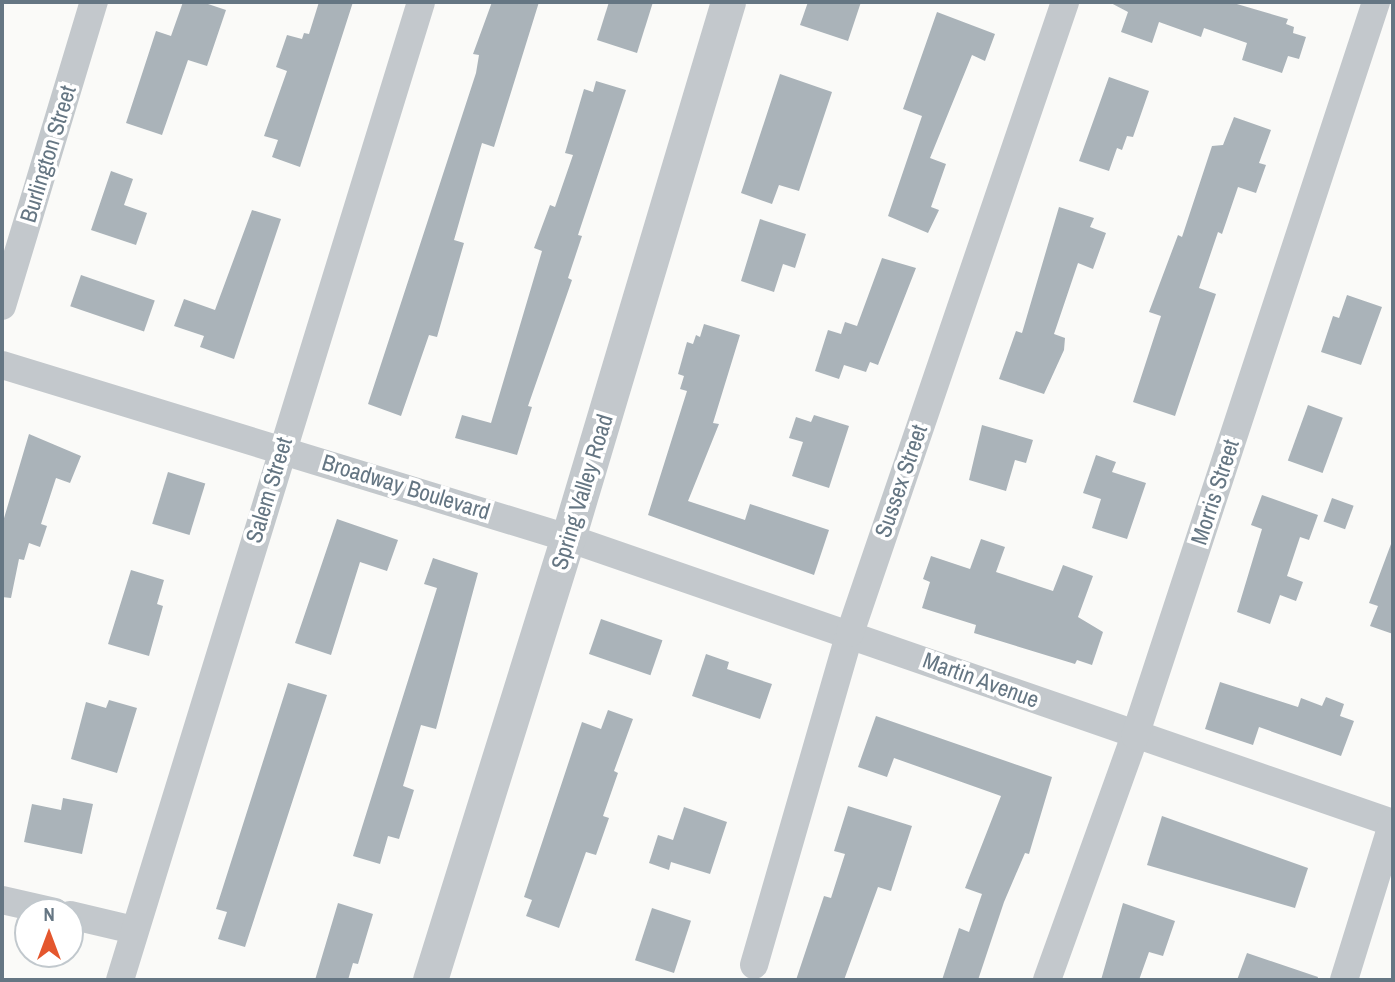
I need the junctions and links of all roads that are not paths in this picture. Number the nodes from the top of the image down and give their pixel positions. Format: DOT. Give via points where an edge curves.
graph roads {
  1 [pos="94,2"];
  2 [pos="421,2"];
  3 [pos="728,2"];
  4 [pos="1065,2"];
  5 [pos="1376,2"];
  6 [pos="2,306"];
  7 [pos="2,365"];
  8 [pos="282,449"];
  9 [pos="568,538"];
  10 [pos="850,633"];
  11 [pos="1135,736"];
  12 [pos="1393,823"];
  13 [pos="84,918"];
  14 [pos="134,930"];
  15 [pos="754,965"];
  16 [pos="120,980"];
  17 [pos="430,980"];
  18 [pos="1047,980"];
  19 [pos="1344,980"];
  1 -- 6 [label="street, Burlington Street"];
  2 -- 8 [label="street, Salem Street"];
  3 -- 9 [label="street, Spring Valley Road"];
  4 -- 10 [label="street, Sussex Street"];
  5 -- 11 [label="street, Morris Street"];
  7 -- 8 [label="street, Broadway Boulevard"];
  8 -- 9 [label="street, Broadway Boulevard"];
  8 -- 14 [label="street, Salem Street"];
  9 -- 10 [label="street, Martin Avenue"];
  9 -- 17 [label="street, Spring Valley Road"];
  10 -- 11 [label="street, Martin Avenue"];
  10 -- 15 [label="street, Sussex Street"];
  11 -- 12 [label="street, Martin Avenue"];
  11 -- 18 [label="street, Morris Street"];
  12 -- 19 [label="street"];
  13 -- 14 [label="street"];
  14 -- 16 [label="street, Salem Street"];
}
